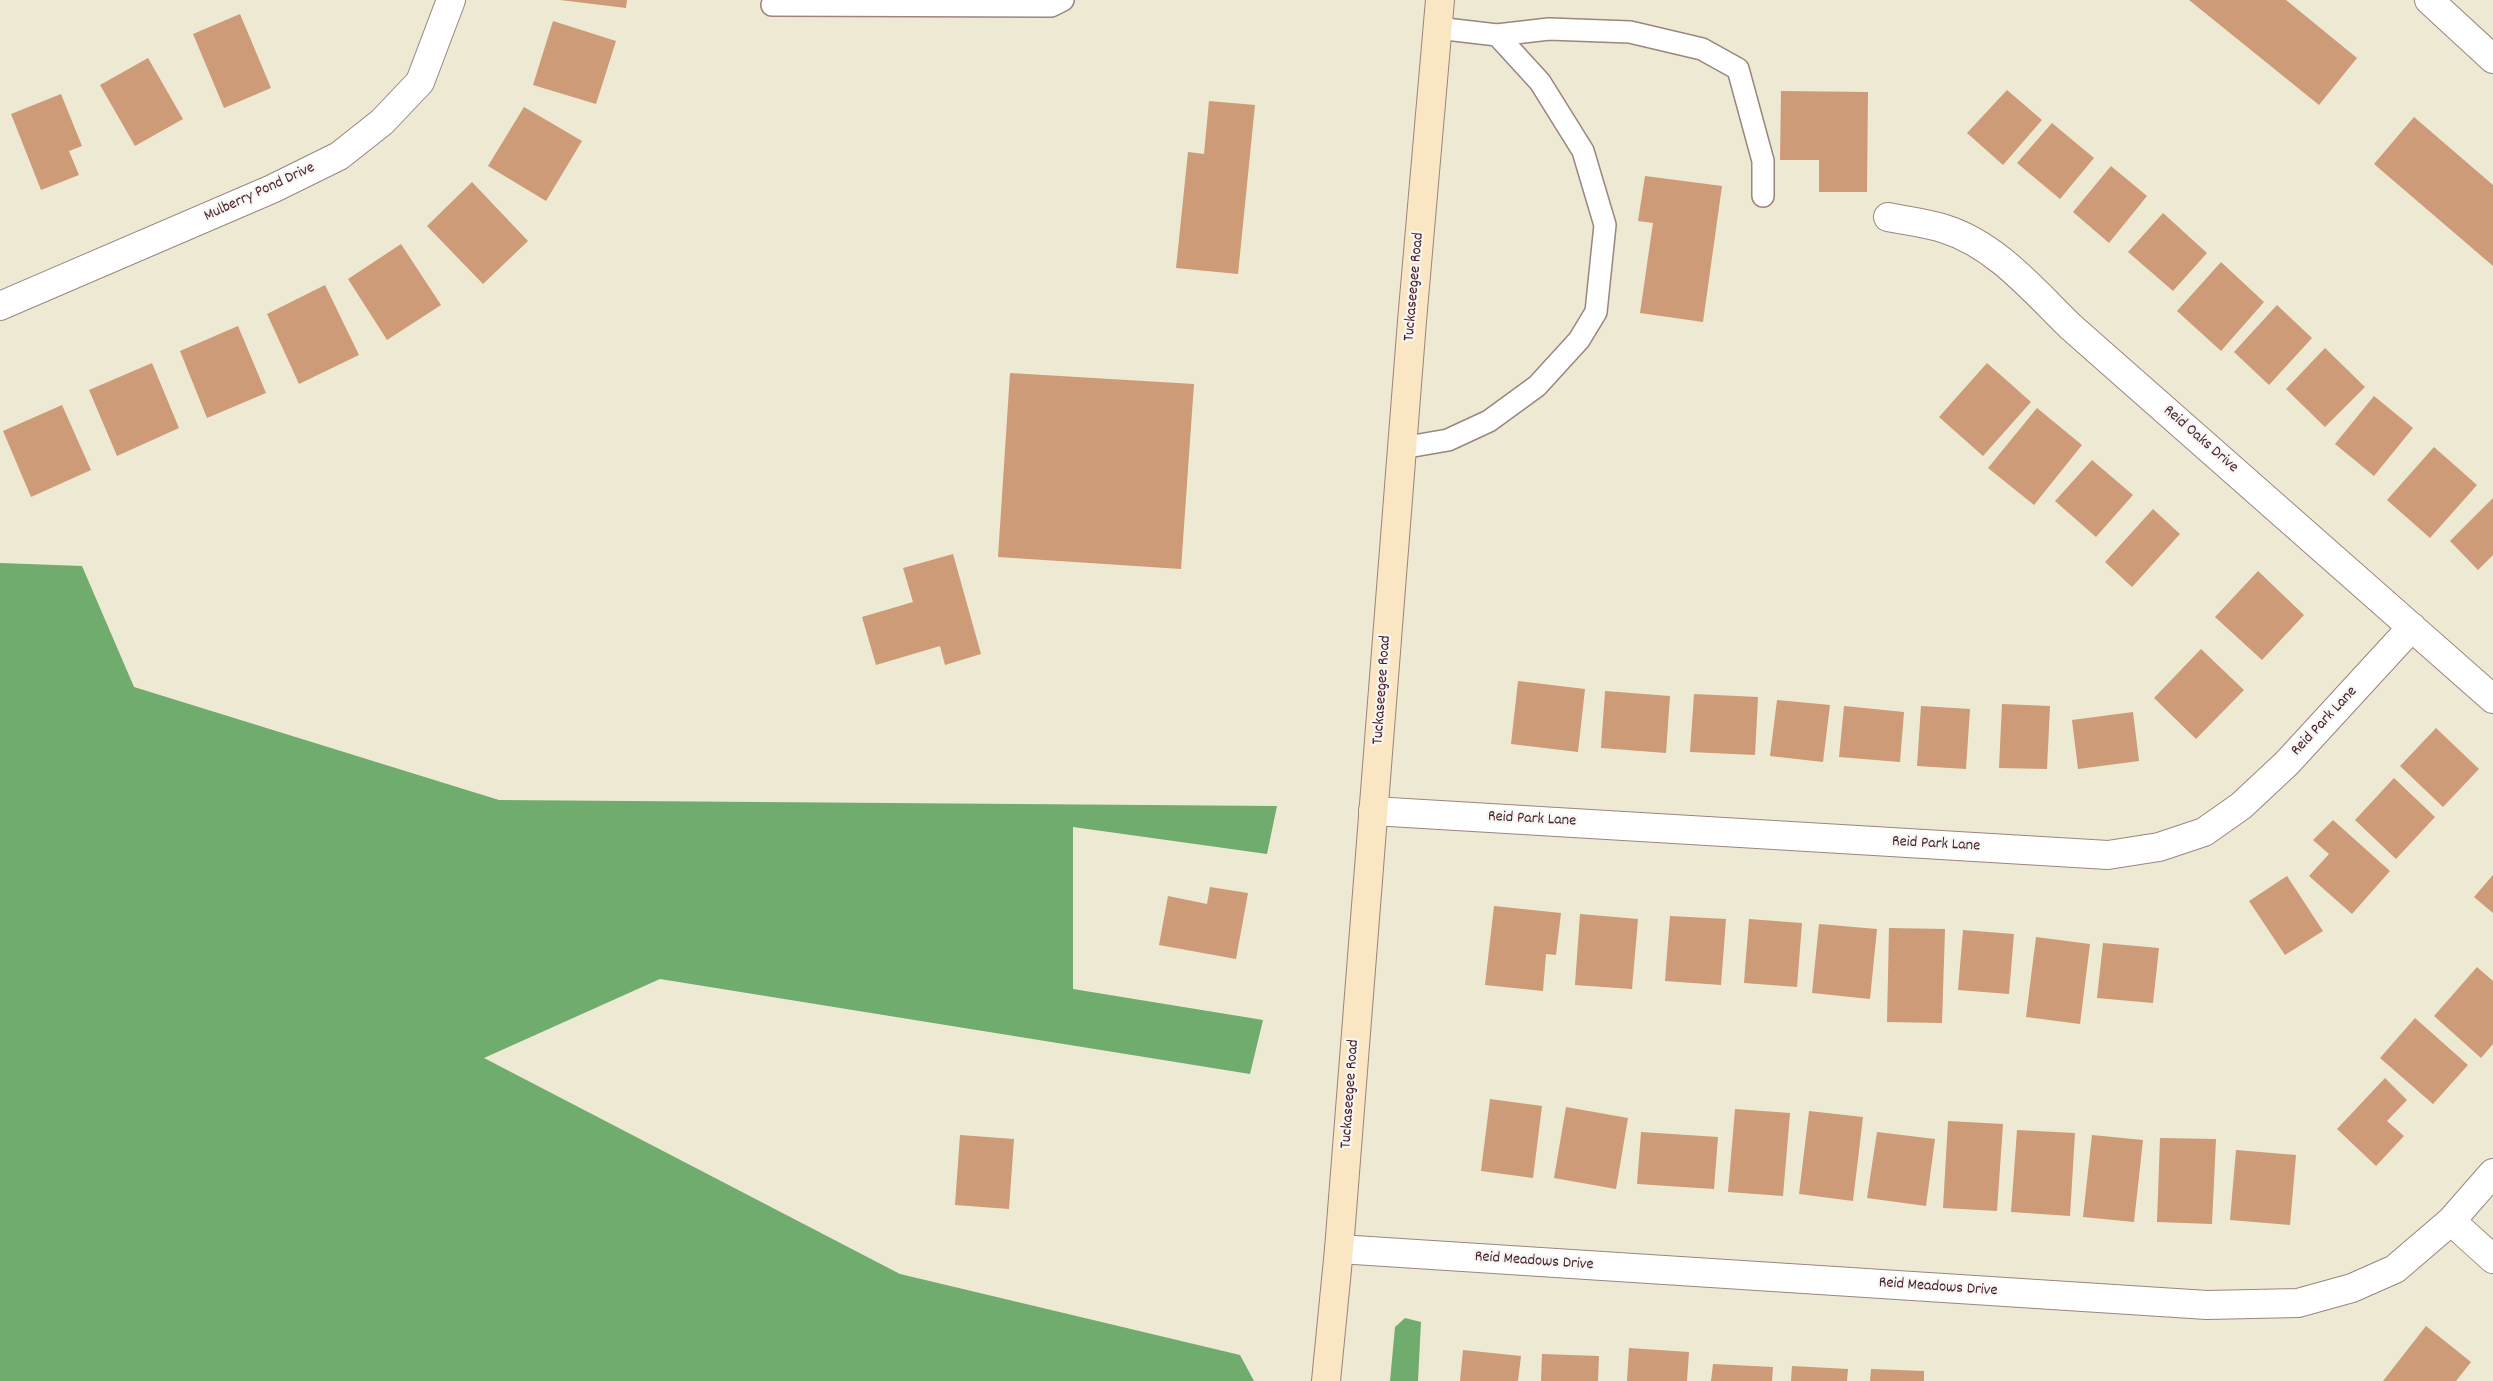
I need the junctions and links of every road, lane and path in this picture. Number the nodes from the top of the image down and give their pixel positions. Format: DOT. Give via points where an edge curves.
graph roads {
  1 [pos="451,0"];
  2 [pos="1064,0"];
  3 [pos="1440,0"];
  4 [pos="2429,0"];
  5 [pos="772,5"];
  6 [pos="1437,28"];
  7 [pos="1497,36"];
  8 [pos="2493,60"];
  9 [pos="1763,196"];
  10 [pos="1888,218"];
  11 [pos="0,306"];
  12 [pos="1402,448"];
  13 [pos="2412,627"];
  14 [pos="2493,699"];
  15 [pos="1373,811"];
  16 [pos="2493,1173"];
  17 [pos="2451,1221"];
  18 [pos="1339,1249"];
  19 [pos="2493,1259"];
  20 [pos="1326,1381"];
  1 -- 11 [label="street, Mulberry Pond Drive" via="420,82 382,122 339,156 272,190"];
  2 -- 5 [label="lane" via="1051,6"];
  3 -- 6 [label="street, Tuckaseegee Road"];
  4 -- 8 [label="street"];
  6 -- 7 [label="lane"];
  6 -- 12 [label="street, Tuckaseegee Road"];
  7 -- 9 [label="lane" via="1549,29 1630,32 1702,49 1738,69 1763,161"];
  7 -- 12 [label="lane" via="1540,82 1583,151 1605,225 1596,312 1579,340 1537,386 1489,421 1448,440"];
  10 -- 13 [label="street, Reid Oaks Drive" via="1945,229 1977,243 2008,266 2072,327"];
  12 -- 15 [label="street, Tuckaseegee Road"];
  13 -- 14 [label="street, Reid Oaks Drive"];
  13 -- 15 [label="street, Reid Park Lane" via="2287,763 2241,806 2204,832 2159,847 2108,855"];
  15 -- 18 [label="street, Tuckaseegee Road"];
  16 -- 17 [label="street, Reid Meadows Drive"];
  17 -- 18 [label="street, Reid Meadows Drive" via="2394,1269 2352,1288 2298,1304 2207,1305"];
  17 -- 19 [label="street"];
  18 -- 20 [label="street, Tuckaseegee Road"];
}
